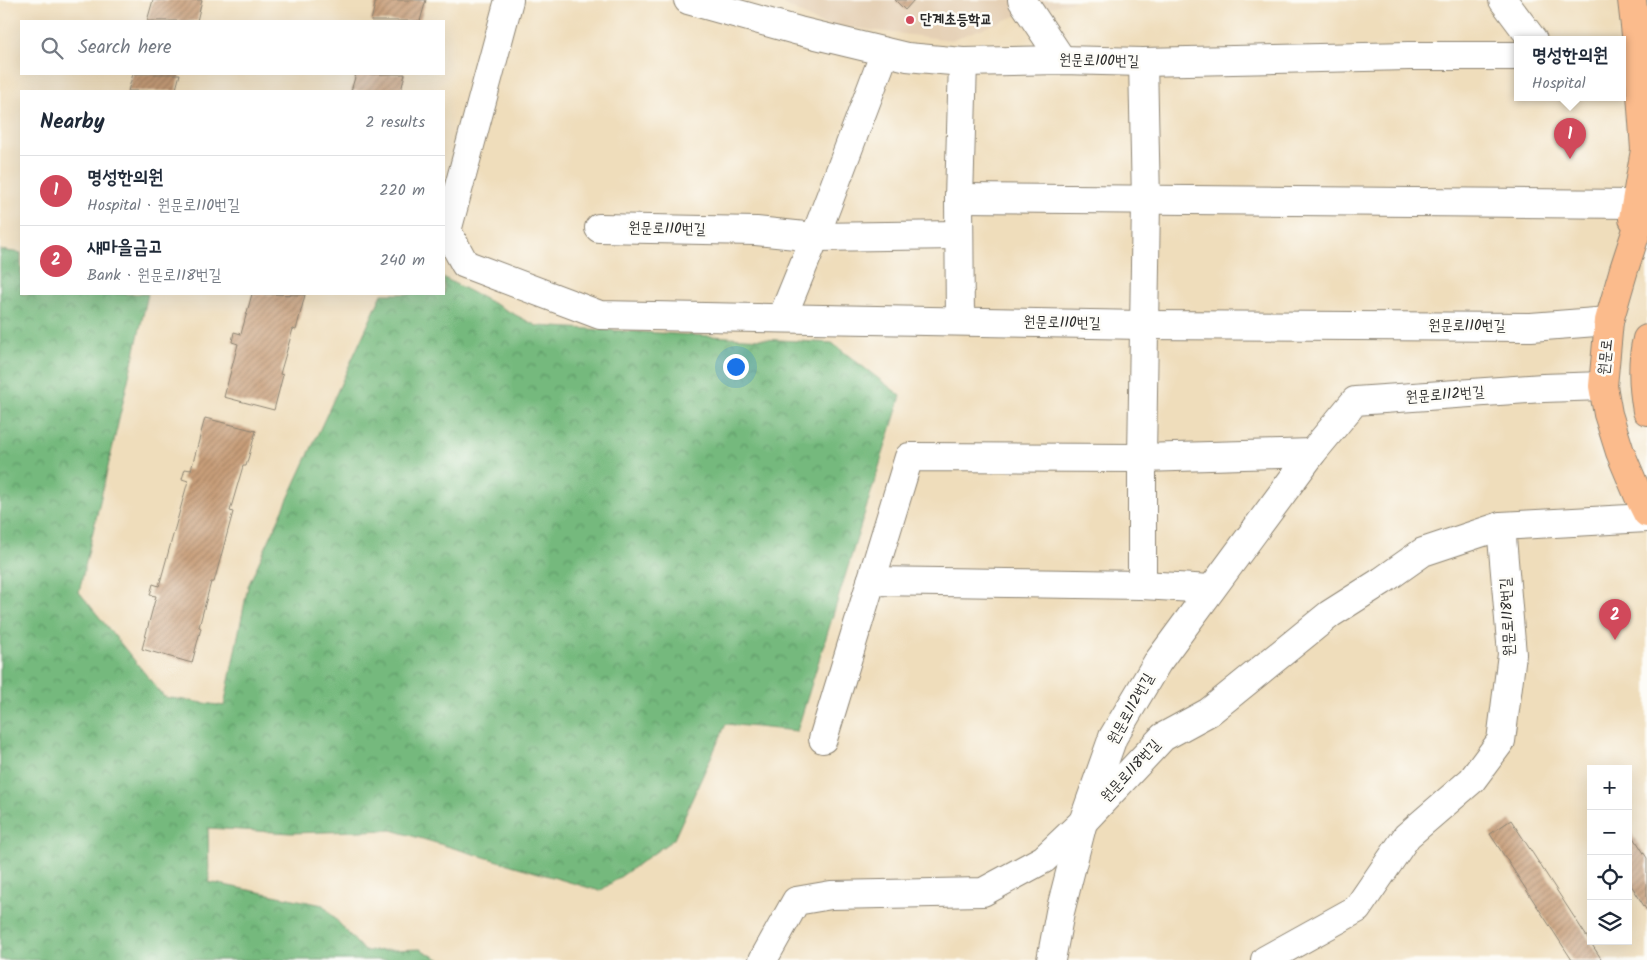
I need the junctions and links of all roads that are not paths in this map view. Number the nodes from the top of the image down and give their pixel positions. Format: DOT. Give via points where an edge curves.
graph roads {
  1 [pos="509,0"];
  2 [pos="688,0"];
  3 [pos="1022,0"];
  4 [pos="1503,0"];
  5 [pos="1632,0"];
  6 [pos="1530,36"];
  7 [pos="885,52"];
  8 [pos="1636,52"];
  9 [pos="1514,56"];
  10 [pos="1062,60"];
  11 [pos="963,62"];
  12 [pos="1143,62"];
  13 [pos="959,198"];
  14 [pos="1146,201"];
  15 [pos="1641,202"];
  16 [pos="600,228"];
  17 [pos="445,232"];
  18 [pos="959,235"];
  19 [pos="815,237"];
  20 [pos="782,318"];
  21 [pos="960,321"];
  22 [pos="1609,321"];
  23 [pos="1144,325"];
  24 [pos="1647,339"];
  25 [pos="1603,386"];
  26 [pos="1647,412"];
  27 [pos="1312,453"];
  28 [pos="1142,458"];
  29 [pos="1647,513"];
  30 [pos="1647,518"];
  31 [pos="1502,526"];
  32 [pos="871,581"];
  33 [pos="1142,585"];
  34 [pos="1211,589"];
  35 [pos="823,739"];
  36 [pos="1083,822"];
  37 [pos="763,960"];
  38 [pos="1051,960"];
  39 [pos="1266,960"];
  1 -- 17 [label="street"];
  2 -- 7 [label="street, 원문로100번길"];
  3 -- 10 [label="street"];
  4 -- 6 [label="street"];
  5 -- 8 [label="main road, 원문로"];
  7 -- 11 [label="street, 원문로100번길"];
  7 -- 19 [label="street"];
  8 -- 15 [label="main road, 원문로" via="1645,150"];
  9 -- 12 [label="street, 원문로100번길"];
  10 -- 11 [label="street, 원문로100번길"];
  10 -- 12 [label="street, 원문로100번길"];
  11 -- 13 [label="street"];
  12 -- 14 [label="street"];
  13 -- 14 [label="street"];
  13 -- 18 [label="street"];
  14 -- 15 [label="street"];
  14 -- 23 [label="street"];
  15 -- 22 [label="main road, 원문로"];
  16 -- 19 [label="street, 원문로110번길" via="756,231"];
  17 -- 20 [label="street, 원문로110번길" via="464,264 600,315"];
  18 -- 19 [label="street, 원문로110번길"];
  18 -- 21 [label="street"];
  19 -- 20 [label="street"];
  20 -- 21 [label="street, 원문로110번길"];
  21 -- 23 [label="street, 원문로110번길"];
  22 -- 23 [label="street, 원문로110번길" via="1531,326"];
  22 -- 25 [label="main road, 원문로"];
  23 -- 28 [label="street"];
  24 -- 26 [label="main road" via="1643,391"];
  25 -- 27 [label="street, 원문로112번길" via="1355,401"];
  25 -- 29 [label="main road, 원문로" via="1620,452"];
  27 -- 28 [label="street"];
  27 -- 34 [label="street, 원문로112번길"];
  28 -- 32 [label="street" via="909,457"];
  28 -- 33 [label="street"];
  30 -- 31 [label="street, 원문로118번길"];
  31 -- 36 [label="street, 원문로118번길" via="1423,552 1330,614 1209,712 1163,737"];
  31 -- 39 [label="street, 원문로118번길" via="1512,654 1501,741 1472,780 1407,836 1357,909"];
  32 -- 33 [label="street"];
  32 -- 35 [label="street"];
  33 -- 34 [label="street"];
  34 -- 36 [label="street, 원문로112번길" via="1157,663 1113,737"];
  36 -- 37 [label="street, 원문로118번길" via="1044,859 983,892 831,895 796,901"];
  36 -- 38 [label="street, 원문로112번길"];
}
